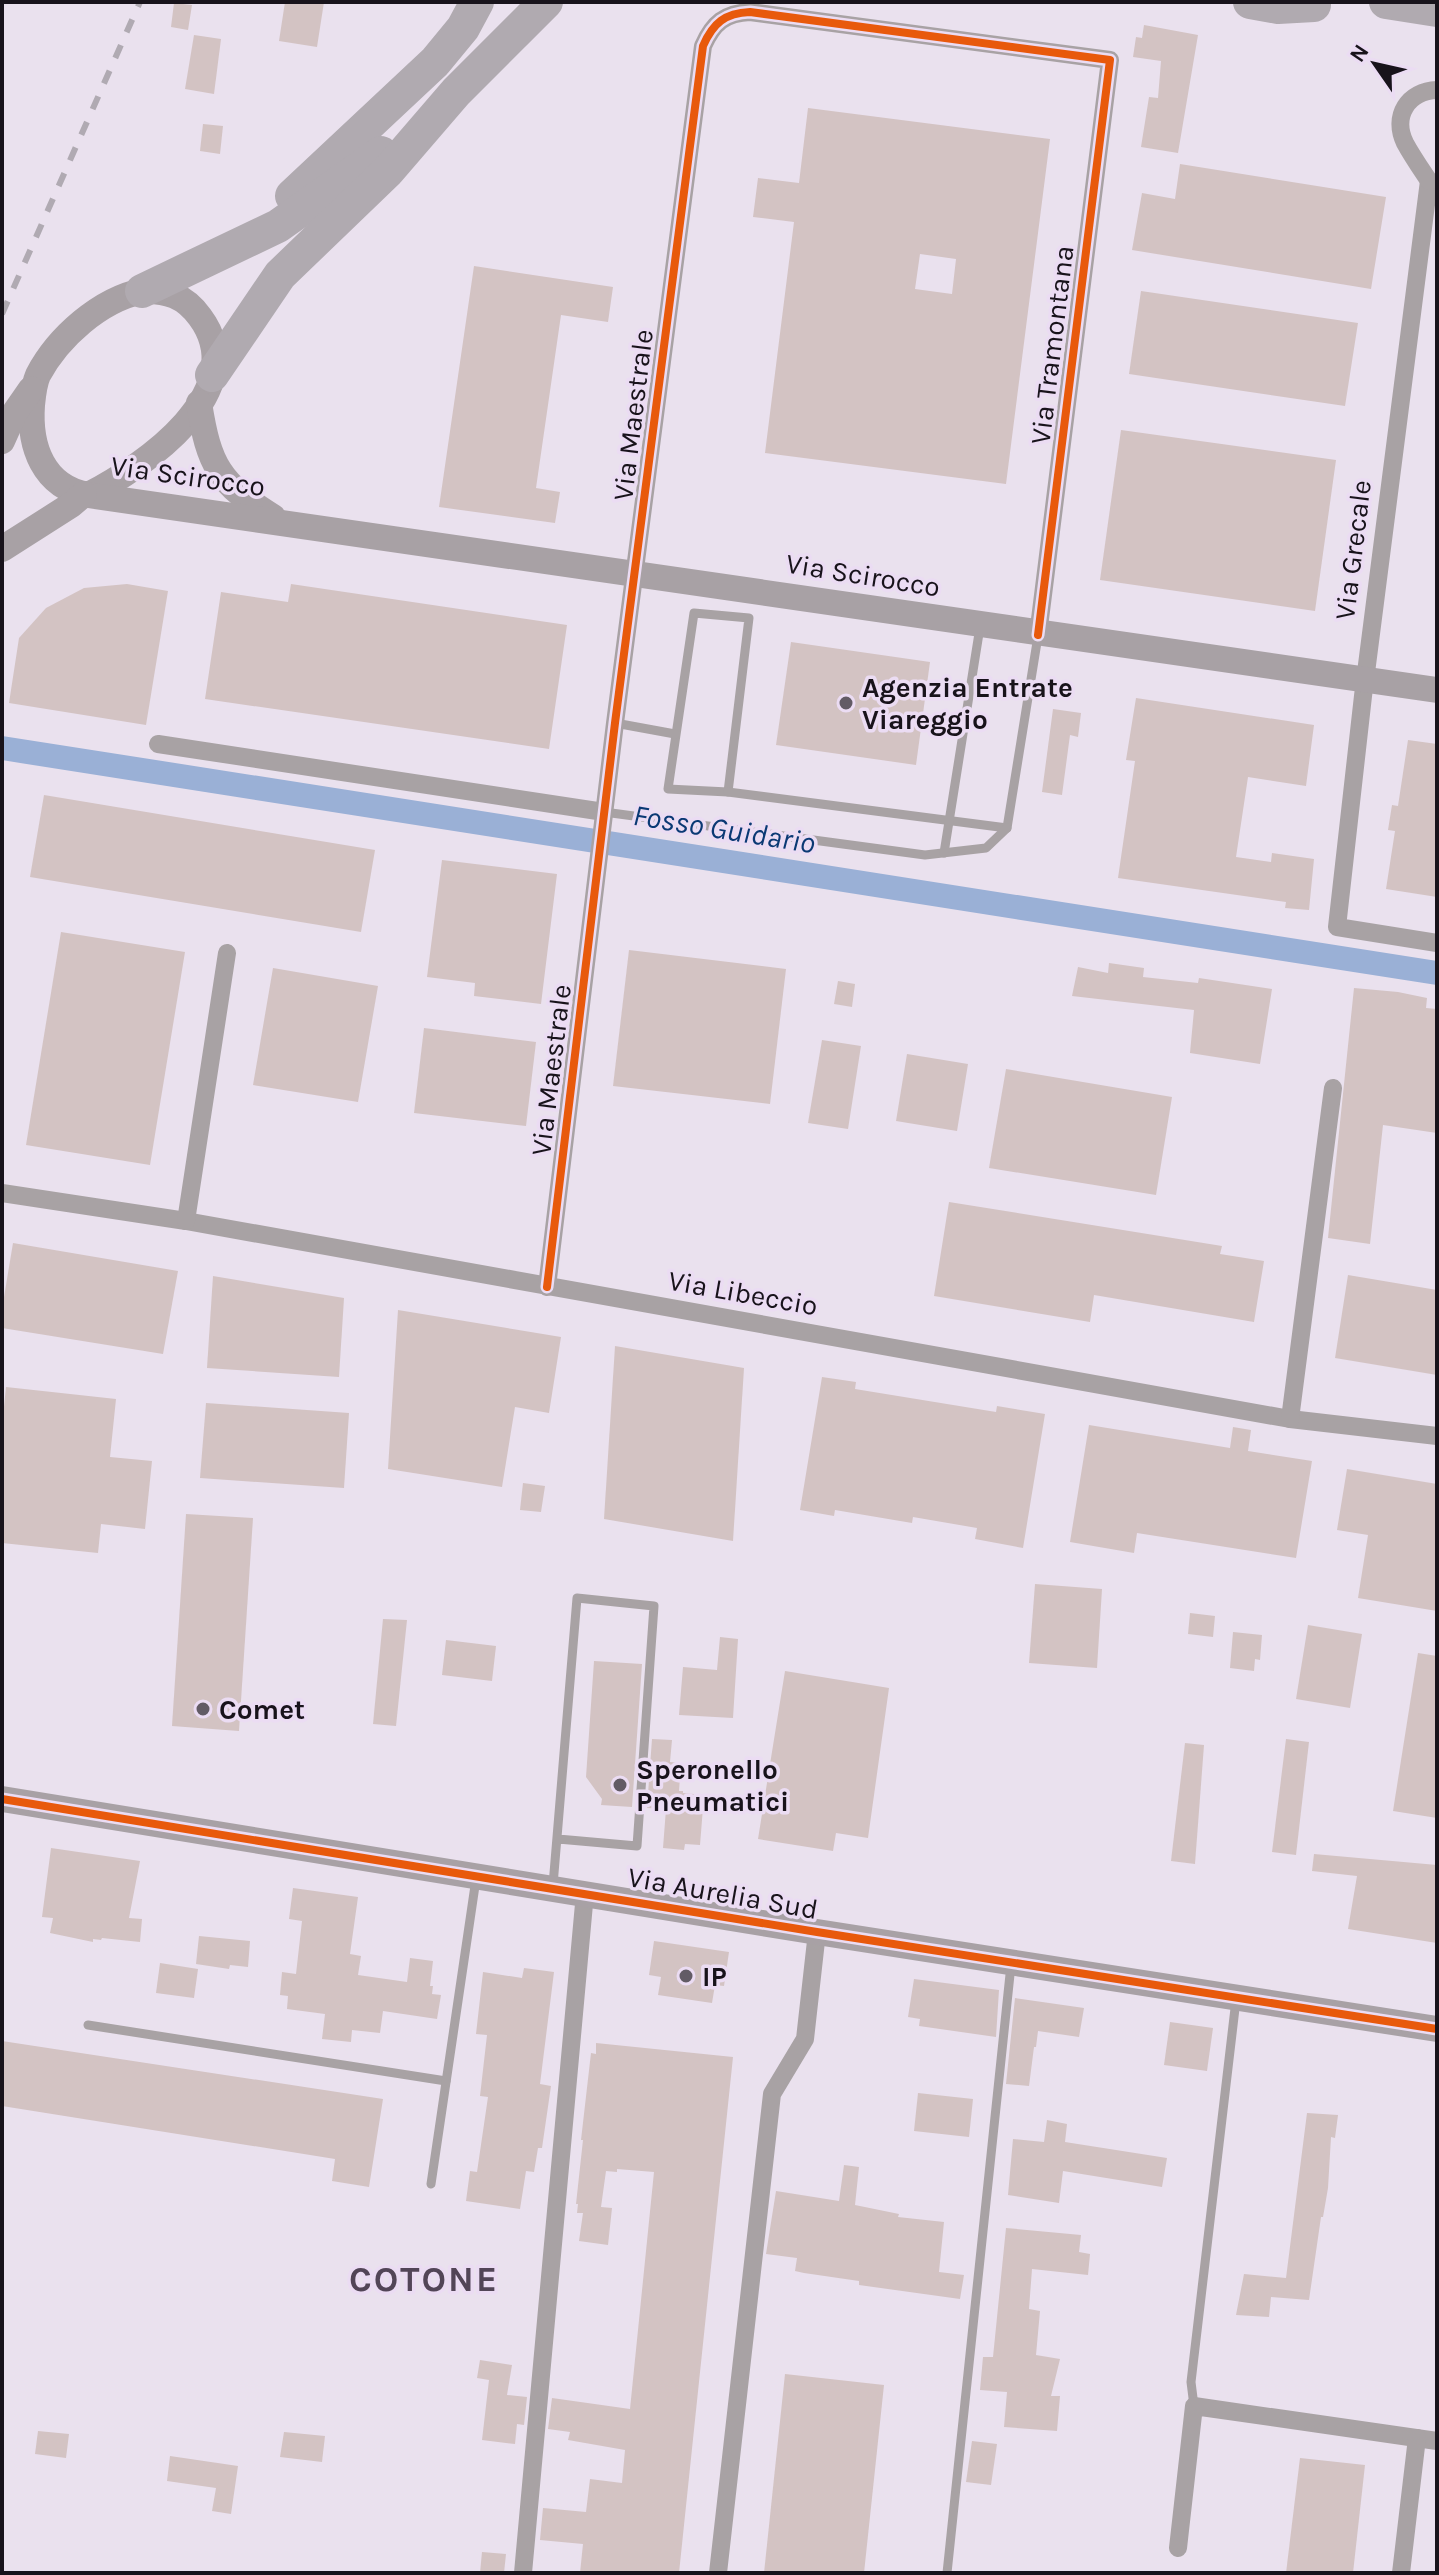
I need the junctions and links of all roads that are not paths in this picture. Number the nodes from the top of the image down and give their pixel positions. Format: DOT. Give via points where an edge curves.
graph roads {
  1 [pos="477,2"];
  2 [pos="530,2"];
  3 [pos="546,2"];
  4 [pos="561,2"];
  5 [pos="1250,2"];
  6 [pos="1386,2"];
  7 [pos="1314,5"];
  8 [pos="1437,10"];
  9 [pos="501,45"];
  10 [pos="1110,60"];
  11 [pos="1437,90"];
  12 [pos="456,92"];
  13 [pos="1433,178"];
  14 [pos="239,245"];
  15 [pos="142,291"];
  16 [pos="35,382"];
  17 [pos="206,389"];
  18 [pos="2,441"];
  19 [pos="86,494"];
  20 [pos="279,522"];
  21 [pos="2,549"];
  22 [pos="635,572"];
  23 [pos="980,626"];
  24 [pos="1038,635"];
  25 [pos="1365,680"];
  26 [pos="1437,690"];
  27 [pos="615,723"];
  28 [pos="675,734"];
  29 [pos="158,744"];
  30 [pos="728,792"];
  31 [pos="604,817"];
  32 [pos="949,820"];
  33 [pos="1007,828"];
  34 [pos="944,853"];
  35 [pos="1437,943"];
  36 [pos="227,953"];
  37 [pos="1333,1088"];
  38 [pos="2,1193"];
  39 [pos="186,1221"];
  40 [pos="547,1287"];
  41 [pos="1290,1419"];
  42 [pos="1437,1436"];
  43 [pos="2,1799"];
  44 [pos="558,1839"];
  45 [pos="476,1876"];
  46 [pos="552,1888"];
  47 [pos="585,1893"];
  48 [pos="817,1932"];
  49 [pos="1011,1962"];
  50 [pos="1237,1997"];
  51 [pos="88,2025"];
  52 [pos="1437,2029"];
  53 [pos="446,2081"];
  54 [pos="431,2184"];
  55 [pos="1194,2406"];
  56 [pos="1417,2438"];
  57 [pos="1437,2441"];
  58 [pos="1178,2548"];
  59 [pos="523,2573"];
  60 [pos="718,2573"];
  61 [pos="947,2573"];
  62 [pos="1401,2573"];
  1 -- 14 [label="highway" via="435,62"];
  2 -- 9 [label="highway"];
  3 -- 9 [label="highway"];
  4 -- 9 [label="highway"];
  5 -- 7 [label="highway"];
  6 -- 8 [label="highway"];
  9 -- 12 [label="highway"];
  10 -- 22 [label="street, Via Maestrale" via="750,12 721,19 703,46"];
  10 -- 24 [label="street, Via Tramontana"];
  11 -- 13 [label="street" via="1424,91 1407,103 1401,127 1404,141"];
  12 -- 14 [label="highway" via="337,186 285,222"];
  12 -- 17 [label="highway" via="388,171 280,275"];
  13 -- 25 [label="street, Via Grecale"];
  14 -- 15 [label="highway"];
  15 -- 16 [label="street" via="109,303 75,329"];
  15 -- 17 [label="street" via="169,292 197,312 210,336"];
  16 -- 18 [label="street"];
  16 -- 19 [label="street" via="31,429 37,456 56,482"];
  17 -- 19 [label="street" via="188,420 153,456"];
  17 -- 20 [label="street, Via Scirocco" via="206,439 220,474"];
  19 -- 20 [label="street, Via Scirocco"];
  19 -- 21 [label="street"];
  20 -- 22 [label="street, Via Scirocco"];
  22 -- 23 [label="street, Via Scirocco"];
  22 -- 27 [label="street, Via Maestrale"];
  23 -- 24 [label="street, Via Scirocco"];
  23 -- 32 [label="lane"];
  24 -- 25 [label="street, Via Scirocco"];
  24 -- 33 [label="lane"];
  25 -- 26 [label="street, Via Scirocco"];
  25 -- 35 [label="street, Via Grecale" via="1337,927"];
  27 -- 28 [label="lane"];
  27 -- 31 [label="street, Via Maestrale"];
  28 -- 30 [label="lane" via="668,789"];
  28 -- 30 [label="lane" via="694,613 749,618"];
  29 -- 31 [label="street"];
  30 -- 32 [label="lane"];
  31 -- 34 [label="lane"];
  31 -- 40 [label="street, Via Maestrale"];
  32 -- 33 [label="lane"];
  32 -- 34 [label="lane"];
  33 -- 34 [label="lane" via="986,848"];
  36 -- 39 [label="street"];
  37 -- 41 [label="street"];
  38 -- 39 [label="street, Via Libeccio"];
  39 -- 40 [label="street, Via Libeccio"];
  40 -- 41 [label="street, Via Libeccio"];
  41 -- 42 [label="street, Via Libeccio"];
  43 -- 45 [label="street, Via Aurelia Sud"];
  44 -- 44 [label="lane" via="577,1598 654,1606 637,1846"];
  44 -- 46 [label="lane"];
  45 -- 46 [label="street, Via Aurelia Sud"];
  45 -- 53 [label="lane"];
  46 -- 47 [label="street, Via Aurelia Sud"];
  47 -- 48 [label="street, Via Aurelia Sud"];
  47 -- 59 [label="street"];
  48 -- 49 [label="street, Via Aurelia Sud"];
  48 -- 60 [label="street" via="805,2039 772,2094"];
  49 -- 50 [label="street, Via Aurelia Sud"];
  49 -- 61 [label="lane"];
  50 -- 52 [label="street, Via Aurelia Sud"];
  50 -- 55 [label="lane" via="1191,2382"];
  51 -- 53 [label="lane"];
  53 -- 54 [label="lane"];
  55 -- 56 [label="street"];
  55 -- 58 [label="street"];
  56 -- 57 [label="street"];
  56 -- 62 [label="street"];
}
